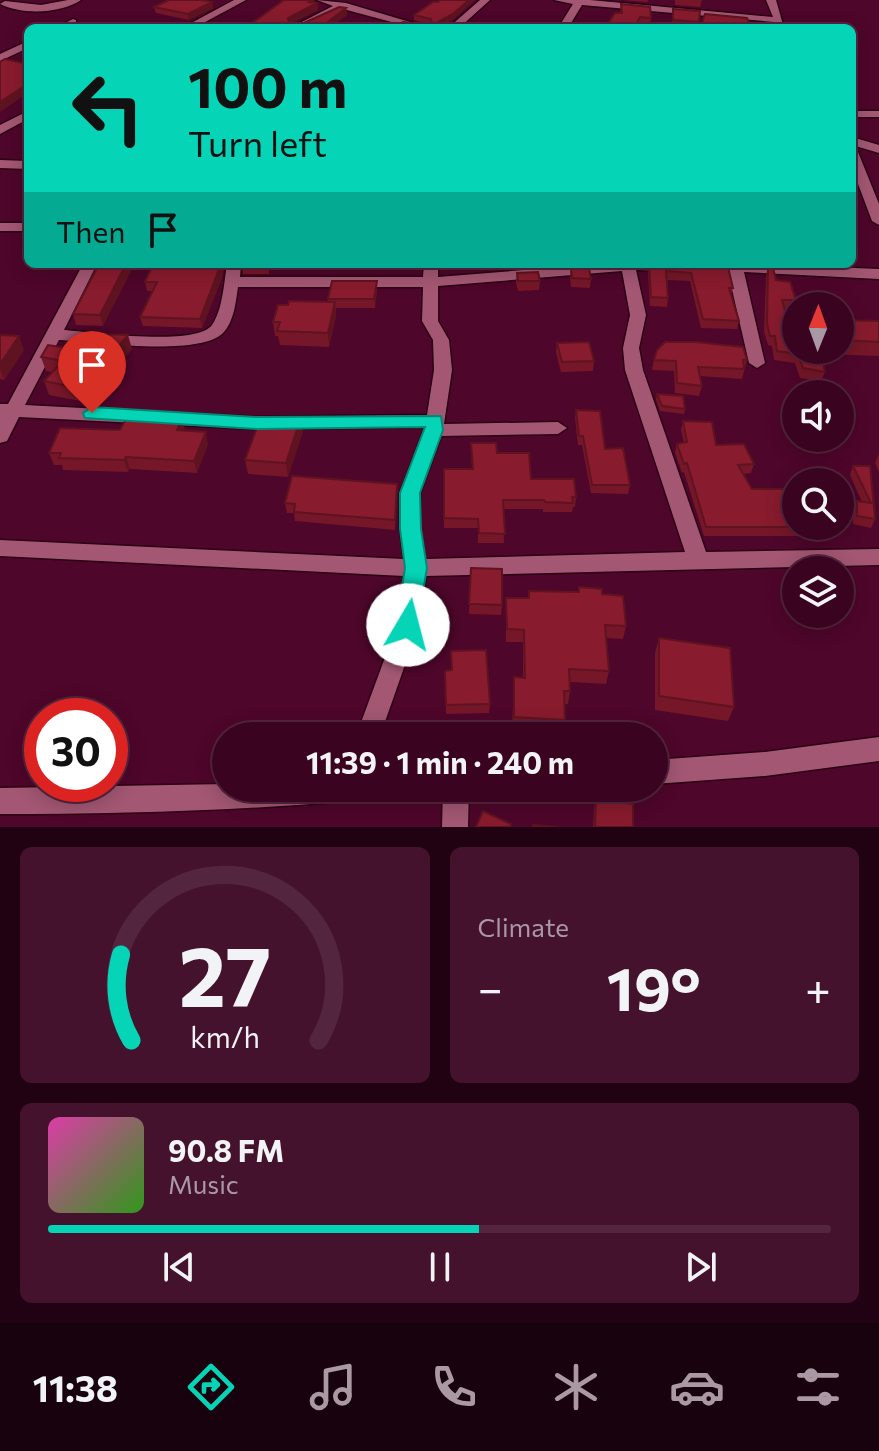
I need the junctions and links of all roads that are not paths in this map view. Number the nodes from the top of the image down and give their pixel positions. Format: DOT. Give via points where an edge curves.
graph roads {
  1 [pos="76,0"];
  2 [pos="241,0"];
  3 [pos="322,0"];
  4 [pos="485,0"];
  5 [pos="559,0"];
  6 [pos="771,0"];
  7 [pos="580,1"];
  8 [pos="6,3"];
  9 [pos="657,4"];
  10 [pos="343,5"];
  11 [pos="73,22"];
  12 [pos="69,24"];
  13 [pos="195,24"];
  14 [pos="303,24"];
  15 [pos="406,24"];
  16 [pos="458,24"];
  17 [pos="566,24"];
  18 [pos="779,24"];
  19 [pos="24,46"];
  20 [pos="0,58"];
  21 [pos="856,114"];
  22 [pos="879,114"];
  23 [pos="24,116"];
  24 [pos="0,130"];
  25 [pos="856,142"];
  26 [pos="879,149"];
  27 [pos="856,163"];
  28 [pos="0,164"];
  29 [pos="24,165"];
  30 [pos="856,196"];
  31 [pos="868,197"];
  32 [pos="879,221"];
  33 [pos="0,227"];
  34 [pos="24,227"];
  35 [pos="88,268"];
  36 [pos="233,268"];
  37 [pos="554,268"];
  38 [pos="629,268"];
  39 [pos="735,268"];
  40 [pos="430,273"];
  41 [pos="879,274"];
  42 [pos="231,282"];
  43 [pos="52,334"];
  44 [pos="757,363"];
  45 [pos="7,410"];
  46 [pos="434,425"];
  47 [pos="558,428"];
  48 [pos="0,437"];
  49 [pos="0,548"];
  50 [pos="879,557"];
  51 [pos="698,559"];
  52 [pos="416,568"];
  53 [pos="373,722"];
  54 [pos="879,749"];
  55 [pos="668,771"];
  56 [pos="212,800"];
  57 [pos="0,801"];
  58 [pos="456,802"];
  59 [pos="455,827"];
  1 -- 8 [label="street" via="49,9"];
  2 -- 13 [label="street"];
  3 -- 10 [label="street"];
  4 -- 16 [label="street"];
  5 -- 7 [label="street"];
  6 -- 18 [label="street"];
  7 -- 9 [label="street"];
  7 -- 17 [label="street"];
  9 -- 18 [label="street"];
  10 -- 14 [label="street"];
  10 -- 15 [label="street"];
  11 -- 12 [label="street"];
  19 -- 20 [label="street"];
  21 -- 22 [label="street"];
  23 -- 24 [label="street"];
  25 -- 26 [label="street"];
  27 -- 31 [label="street"];
  28 -- 29 [label="street"];
  30 -- 31 [label="street"];
  31 -- 32 [label="street"];
  33 -- 34 [label="street"];
  35 -- 43 [label="street"];
  36 -- 42 [label="street"];
  37 -- 40 [label="street"];
  38 -- 51 [label="street" via="638,315 631,348 634,370"];
  39 -- 41 [label="street"];
  39 -- 44 [label="street"];
  40 -- 42 [label="street"];
  40 -- 46 [label="street" via="430,321 444,352"];
  42 -- 43 [label="street" via="217,329 208,337"];
  43 -- 45 [label="street"];
  45 -- 46 [label="street" via="257,423"];
  45 -- 48 [label="street"];
  46 -- 47 [label="street"];
  46 -- 52 [label="street" via="410,493"];
  49 -- 52 [label="street"];
  50 -- 51 [label="street"];
  51 -- 52 [label="street"];
  52 -- 53 [label="street" via="408,625"];
  54 -- 55 [label="street"];
  56 -- 57 [label="street"];
  58 -- 59 [label="street"];
}
